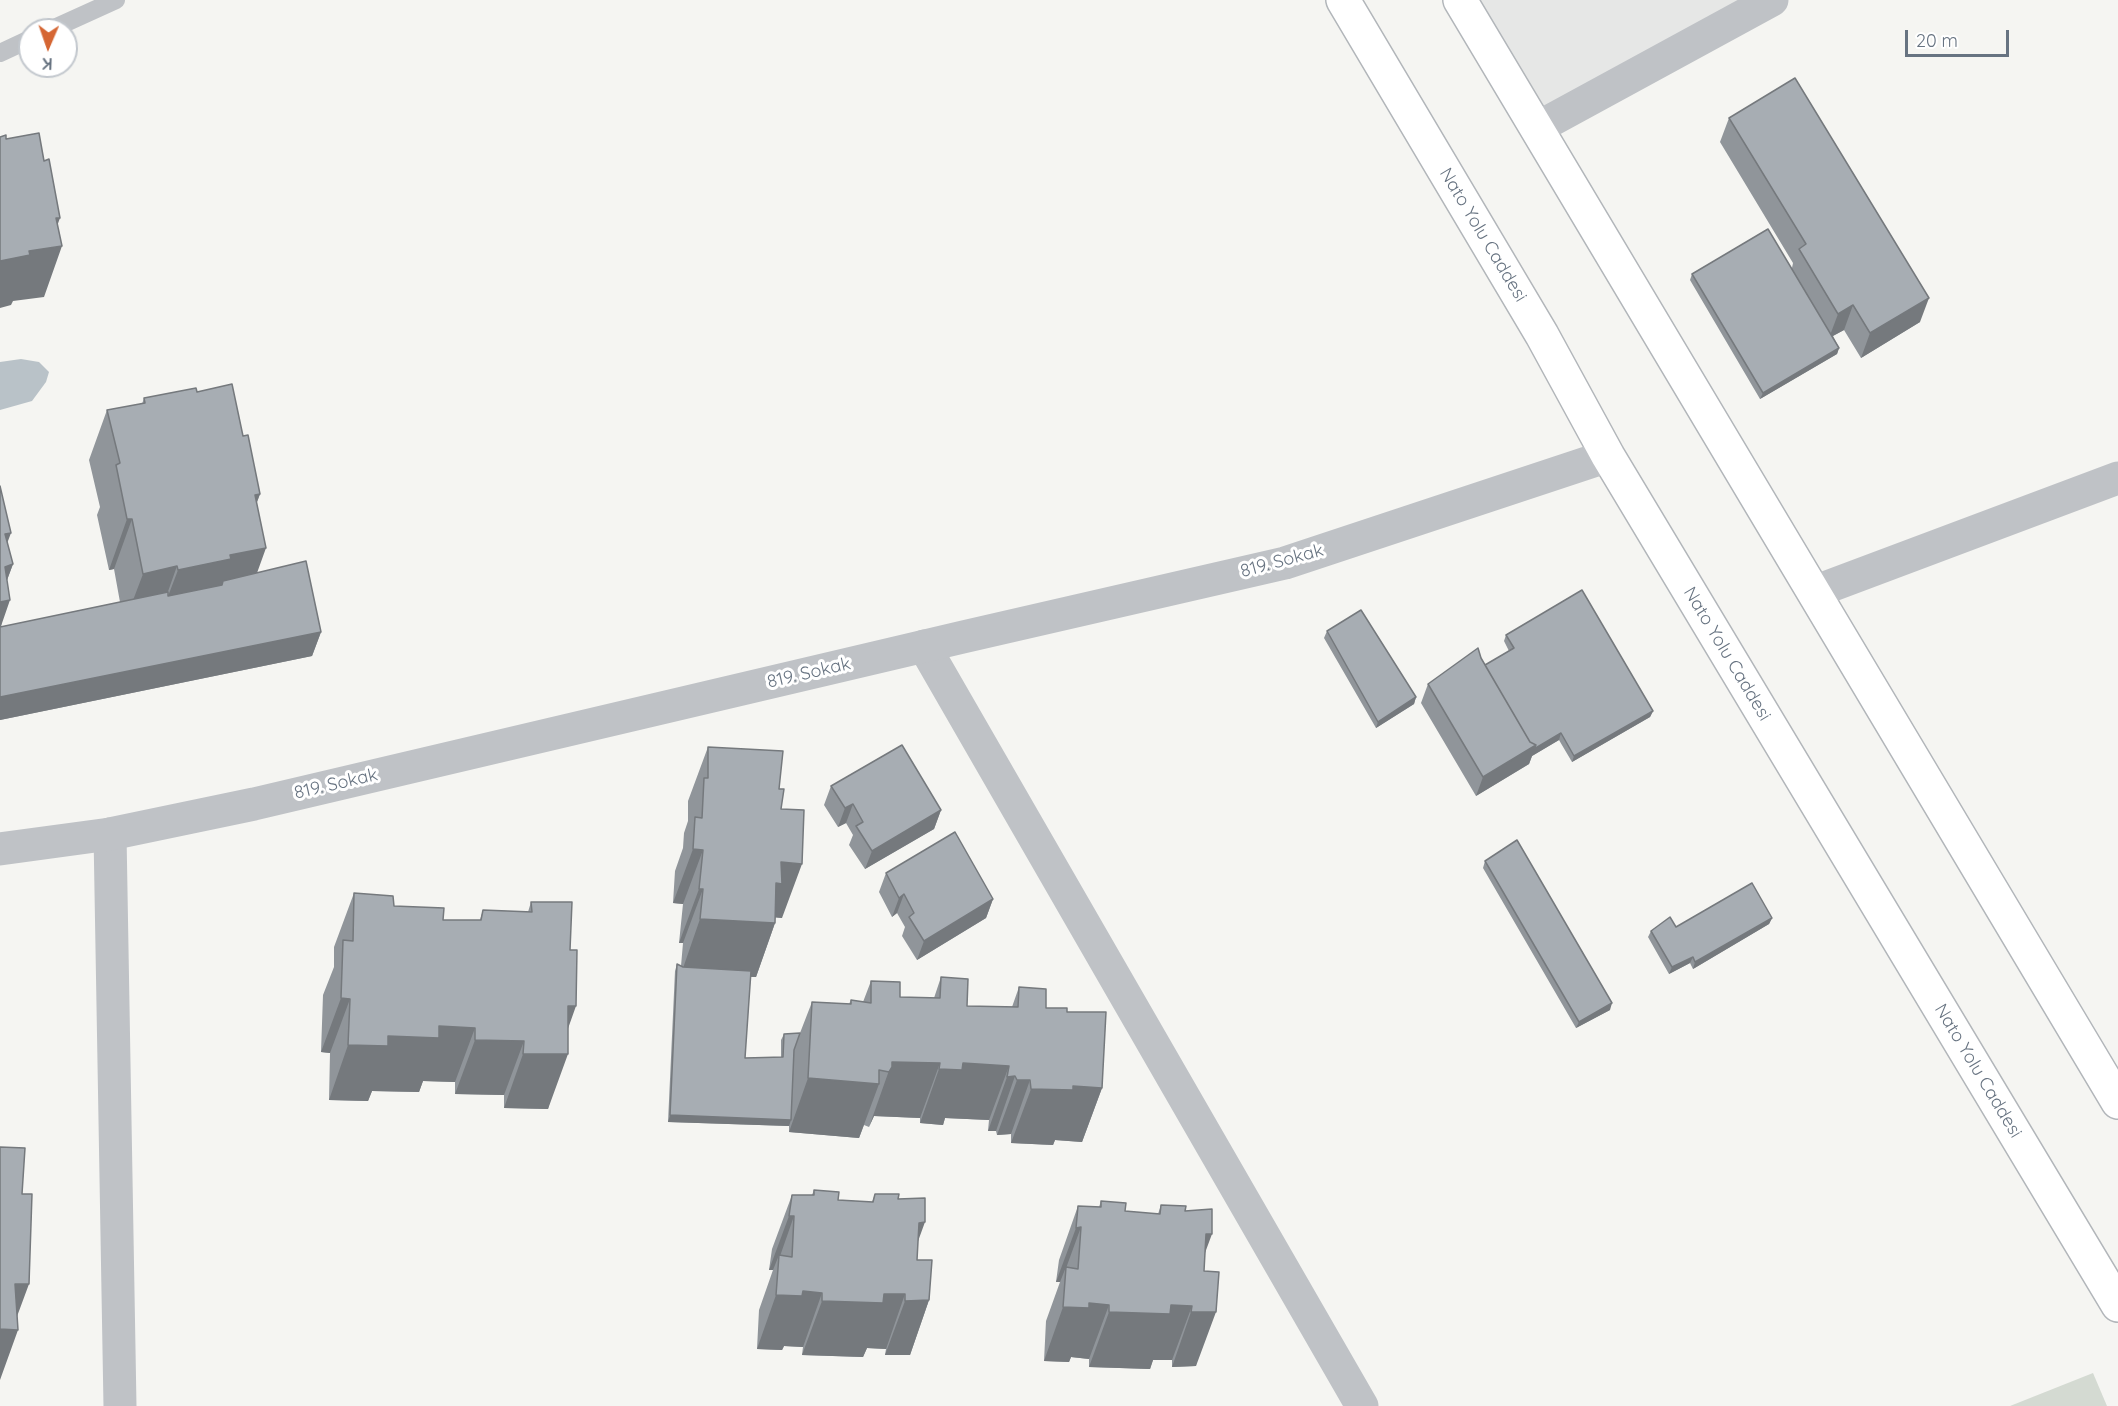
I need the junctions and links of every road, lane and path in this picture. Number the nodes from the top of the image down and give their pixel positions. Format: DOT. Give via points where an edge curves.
graph roads {
  1 [pos="116,0"];
  2 [pos="1343,0"];
  3 [pos="1460,0"];
  4 [pos="1772,0"];
  5 [pos="76,18"];
  6 [pos="18,44"];
  7 [pos="0,52"];
  8 [pos="1537,128"];
  9 [pos="1608,456"];
  10 [pos="2118,478"];
  11 [pos="1814,592"];
  12 [pos="924,646"];
  13 [pos="111,834"];
  14 [pos="0,849"];
  15 [pos="2118,1102"];
  16 [pos="2118,1305"];
  17 [pos="120,1406"];
  18 [pos="1362,1406"];
  1 -- 5 [label="lane"];
  2 -- 9 [label="main road, Nato Yolu Caddesi" via="1542,334"];
  3 -- 8 [label="main road"];
  4 -- 8 [label="street"];
  6 -- 7 [label="lane"];
  8 -- 11 [label="main road"];
  9 -- 12 [label="street, 819. Sokak" via="1285,563"];
  9 -- 16 [label="main road, Nato Yolu Caddesi"];
  10 -- 11 [label="street"];
  11 -- 15 [label="main road"];
  12 -- 13 [label="street, 819. Sokak"];
  12 -- 18 [label="street"];
  13 -- 14 [label="street, 819. Sokak"];
  13 -- 17 [label="street"];
}
